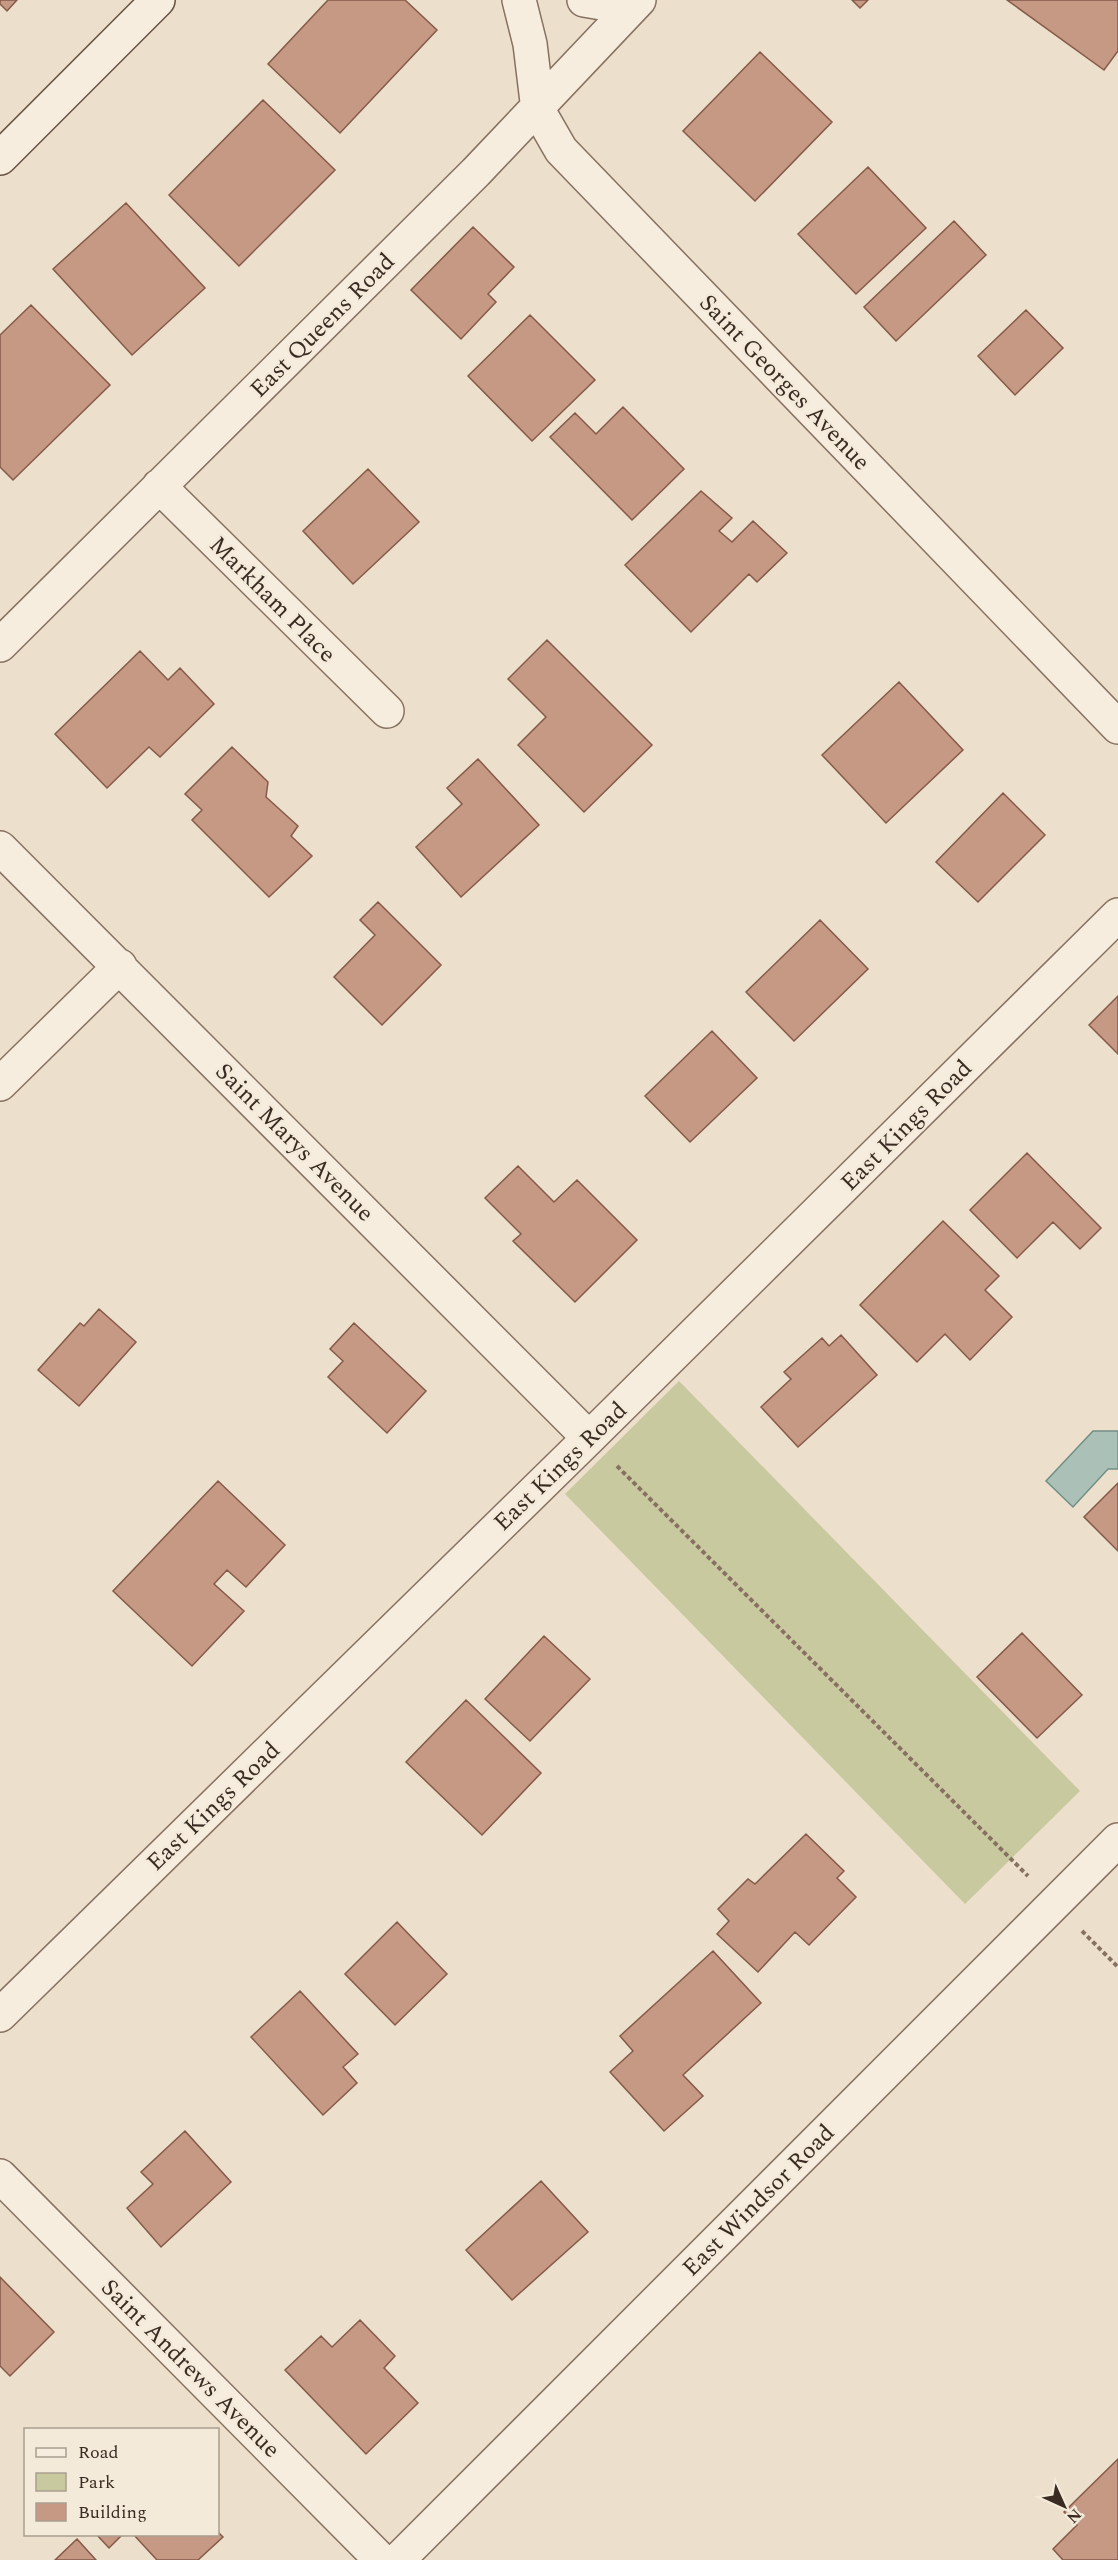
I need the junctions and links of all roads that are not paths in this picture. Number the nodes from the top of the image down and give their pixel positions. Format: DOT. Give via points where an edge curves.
graph roads {
  1 [pos="158,0"];
  2 [pos="519,0"];
  3 [pos="584,0"];
  4 [pos="635,4"];
  5 [pos="538,110"];
  6 [pos="0,158"];
  7 [pos="159,486"];
  8 [pos="0,645"];
  9 [pos="387,711"];
  10 [pos="1118,727"];
  11 [pos="0,848"];
  12 [pos="1118,915"];
  13 [pos="120,966"];
  14 [pos="0,1084"];
  15 [pos="589,1438"];
  16 [pos="1118,1840"];
  17 [pos="0,2015"];
  18 [pos="0,2176"];
  19 [pos="381,2560"];
  20 [pos="398,2560"];
  1 -- 6 [label="street"];
  2 -- 5 [label="street, Saint Georges Avenue" via="531,44"];
  3 -- 4 [label="street"];
  4 -- 5 [label="street, East Queens Road"];
  5 -- 7 [label="street, East Queens Road"];
  5 -- 10 [label="street, Saint Georges Avenue" via="561,150"];
  7 -- 8 [label="street, East Queens Road"];
  7 -- 9 [label="street, Markham Place"];
  11 -- 13 [label="street, Saint Marys Avenue"];
  12 -- 15 [label="street, East Kings Road"];
  13 -- 14 [label="street"];
  13 -- 15 [label="street, Saint Marys Avenue"];
  15 -- 17 [label="street, East Kings Road"];
  16 -- 20 [label="street, East Windsor Road"];
  18 -- 19 [label="street, Saint Andrews Avenue"];
}
